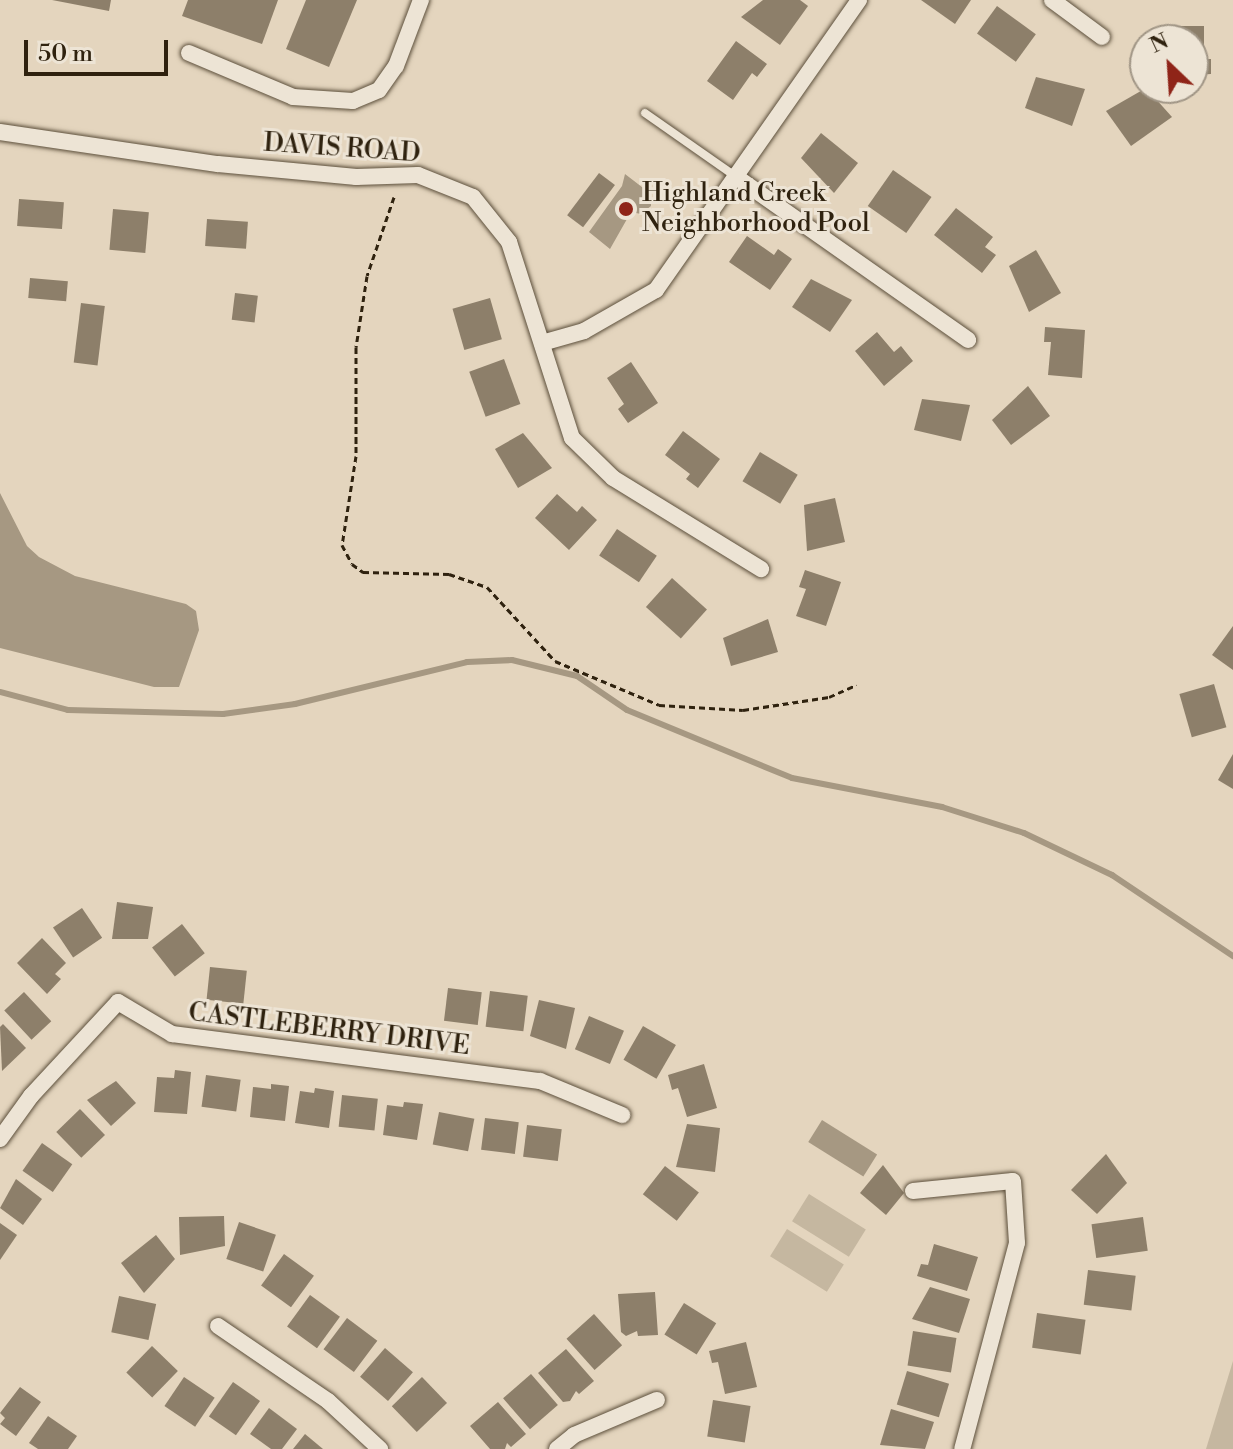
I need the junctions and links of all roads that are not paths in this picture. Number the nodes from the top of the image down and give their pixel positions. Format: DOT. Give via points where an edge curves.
graph roads {
  1 [pos="421,0"];
  2 [pos="859,0"];
  3 [pos="1052,0"];
  4 [pos="1102,37"];
  5 [pos="189,53"];
  6 [pos="645,113"];
  7 [pos="0,132"];
  8 [pos="735,176"];
  9 [pos="968,340"];
  10 [pos="542,343"];
  11 [pos="761,569"];
  12 [pos="622,1115"];
  13 [pos="0,1139"];
  14 [pos="913,1191"];
  15 [pos="218,1326"];
  16 [pos="657,1400"];
  17 [pos="380,1449"];
  18 [pos="557,1449"];
  19 [pos="962,1449"];
  1 -- 5 [label="street" via="396,66 379,90 353,101 293,97"];
  2 -- 8 [label="street"];
  3 -- 4 [label="street"];
  6 -- 8 [label="lane"];
  7 -- 10 [label="street, DAVIS ROAD" via="249,167 356,177 418,175 473,197 509,242"];
  8 -- 9 [label="street"];
  8 -- 10 [label="street" via="656,290 584,331"];
  10 -- 11 [label="street, DAVIS ROAD" via="572,438 613,478"];
  12 -- 13 [label="street, CASTLEBERRY DRIVE" via="540,1081 172,1034 118,1002 31,1096"];
  14 -- 19 [label="street" via="1013,1181 1017,1243"];
  15 -- 17 [label="street" via="328,1401"];
  16 -- 18 [label="street" via="574,1435"];
}
